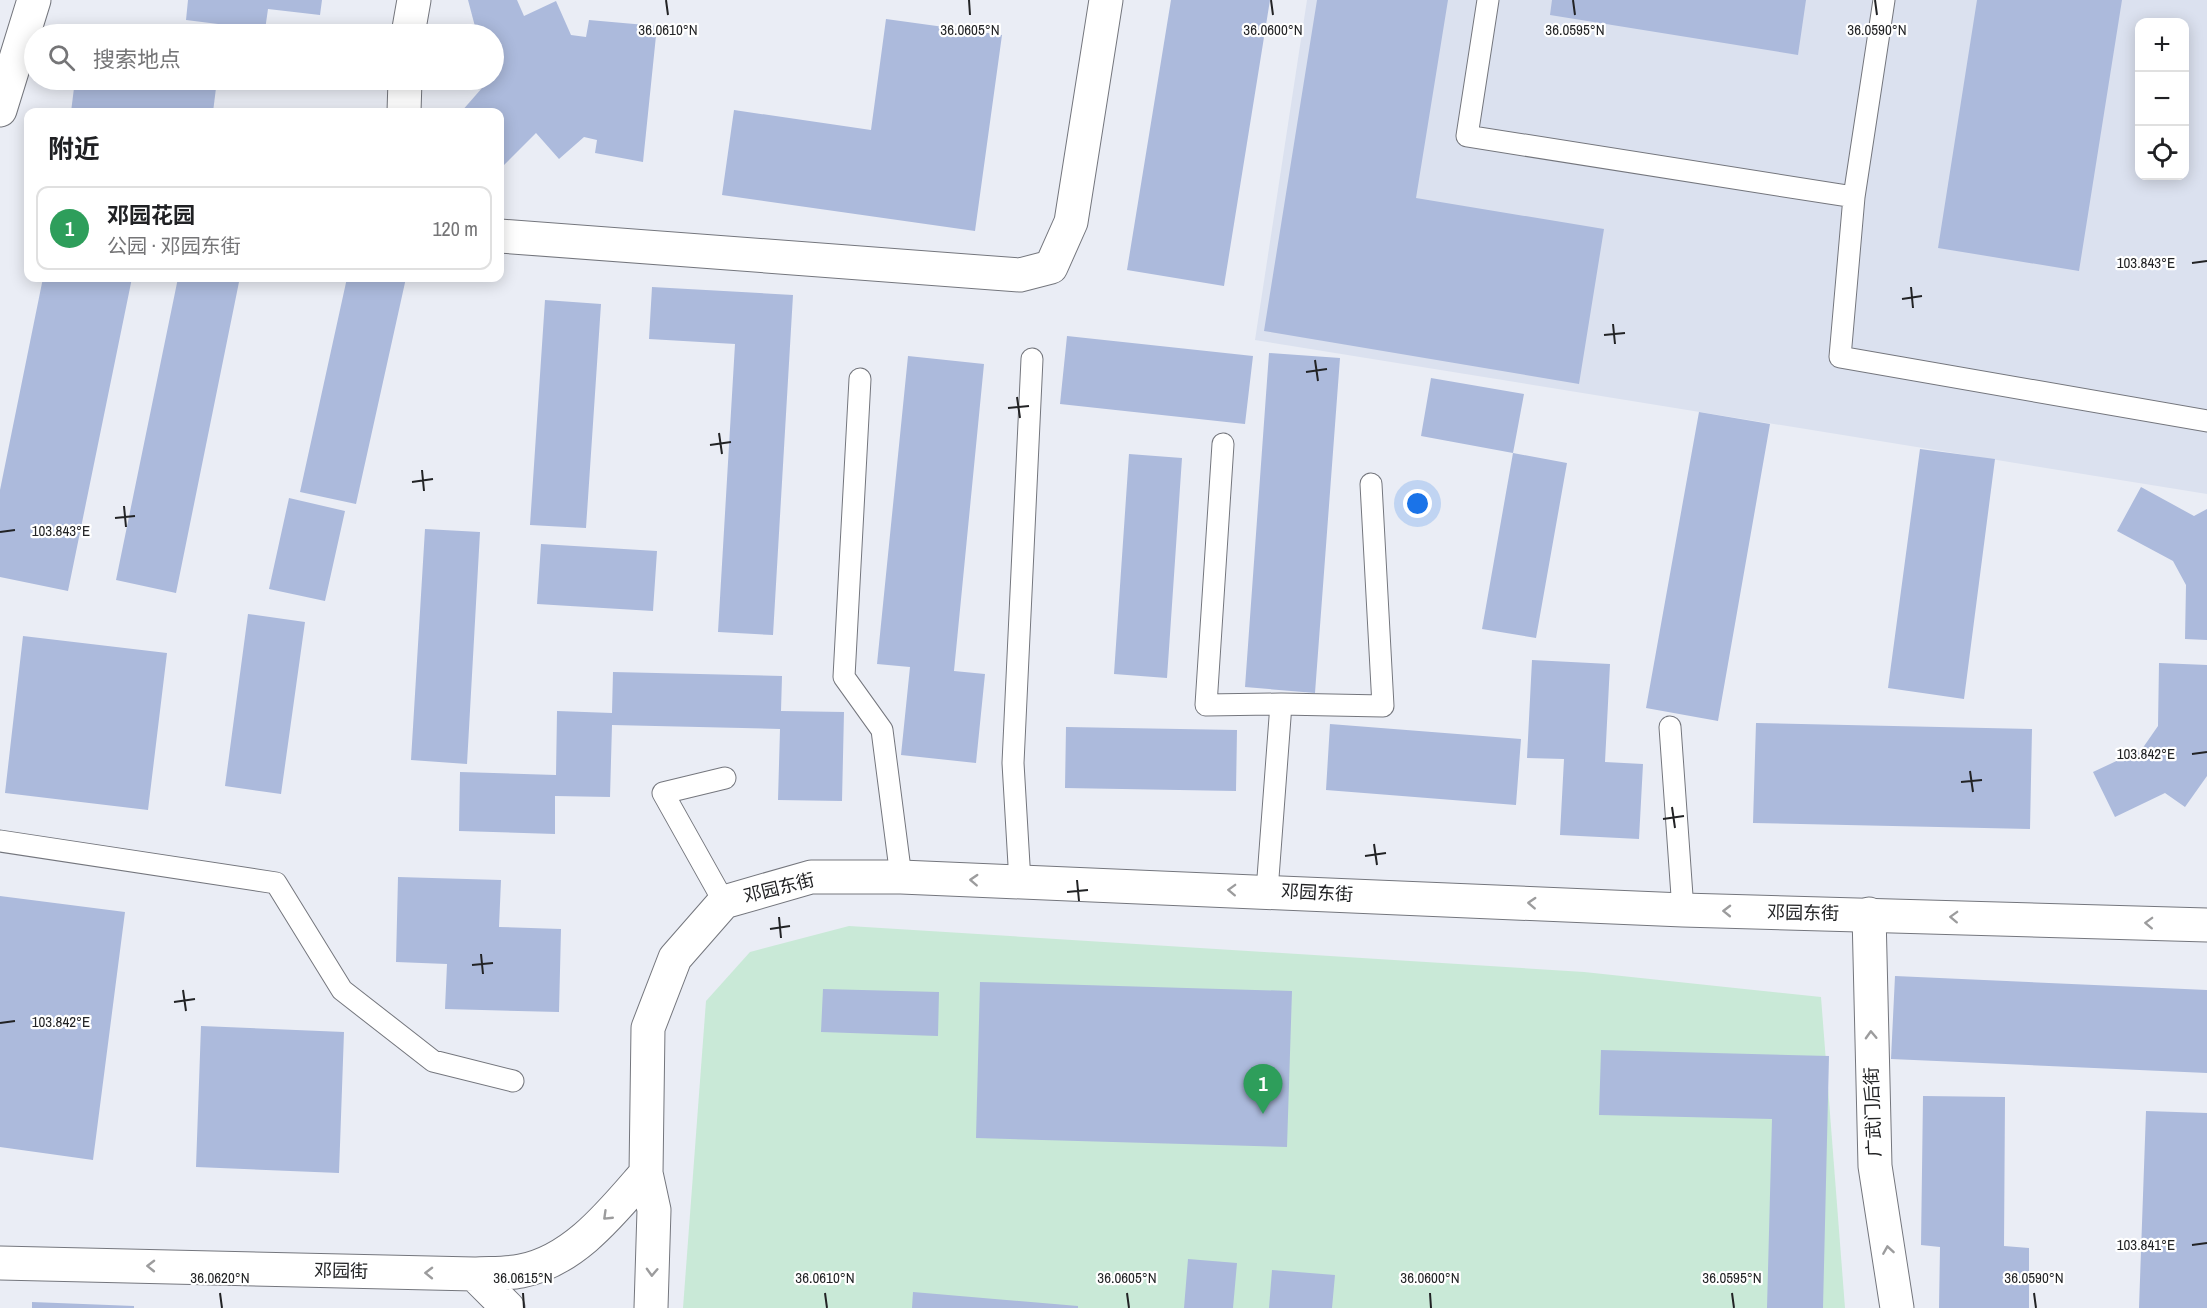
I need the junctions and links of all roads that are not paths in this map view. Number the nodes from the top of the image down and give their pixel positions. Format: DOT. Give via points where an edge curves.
graph roads {
  1 [pos="34,0"];
  2 [pos="414,0"];
  3 [pos="1106,0"];
  4 [pos="1488,0"];
  5 [pos="1884,0"];
  6 [pos="27,24"];
  7 [pos="410,24"];
  8 [pos="24,32"];
  9 [pos="405,90"];
  10 [pos="404,108"];
  11 [pos="0,110"];
  12 [pos="1854,197"];
  13 [pos="504,236"];
  14 [pos="1032,359"];
  15 [pos="860,379"];
  16 [pos="2207,421"];
  17 [pos="1223,444"];
  18 [pos="1371,484"];
  19 [pos="1281,704"];
  20 [pos="1670,727"];
  21 [pos="726,778"];
  22 [pos="0,841"];
  23 [pos="901,877"];
  24 [pos="1020,882"];
  25 [pos="1267,891"];
  26 [pos="724,902"];
  27 [pos="1683,910"];
  28 [pos="1869,914"];
  29 [pos="2207,925"];
  30 [pos="513,1081"];
  31 [pos="646,1173"];
  32 [pos="0,1263"];
  33 [pos="474,1274"];
  34 [pos="508,1308"];
  35 [pos="651,1308"];
  36 [pos="1897,1308"];
  1 -- 6 [label="street"];
  2 -- 7 [label="street"];
  3 -- 13 [label="street" via="1071,222 1051,267 1020,275"];
  4 -- 12 [label="lane" via="1467,136"];
  5 -- 12 [label="lane"];
  8 -- 11 [label="street"];
  9 -- 10 [label="street"];
  12 -- 16 [label="lane" via="1839,357"];
  14 -- 24 [label="lane" via="1013,763"];
  15 -- 23 [label="lane" via="844,677 882,730"];
  17 -- 19 [label="lane" via="1206,705"];
  18 -- 19 [label="lane" via="1383,706"];
  19 -- 25 [label="lane"];
  20 -- 27 [label="lane"];
  21 -- 26 [label="lane" via="663,793"];
  22 -- 30 [label="lane" via="276,883 342,990 433,1061"];
  24 -- 23 [label="street, 邓园东街, one-way"];
  23 -- 26 [label="street, 邓园东街" via="811,877"];
  25 -- 24 [label="street, 邓园东街, one-way"];
  27 -- 25 [label="street, 邓园东街, one-way"];
  26 -- 31 [label="street, 邓园东街" via="675,958 648,1028"];
  28 -- 27 [label="street, 邓园东街, one-way"];
  29 -- 28 [label="street, 邓园东街, one-way"];
  36 -- 28 [label="street, 广武门后街, one-way" via="1875,1166"];
  31 -- 33 [label="street, 邓园街, one-way" via="610,1214 566,1253 522,1271"];
  31 -- 35 [label="street, 邓园东街, one-way" via="654,1209"];
  33 -- 32 [label="street, 邓园街, one-way"];
  33 -- 34 [label="street"];
}
